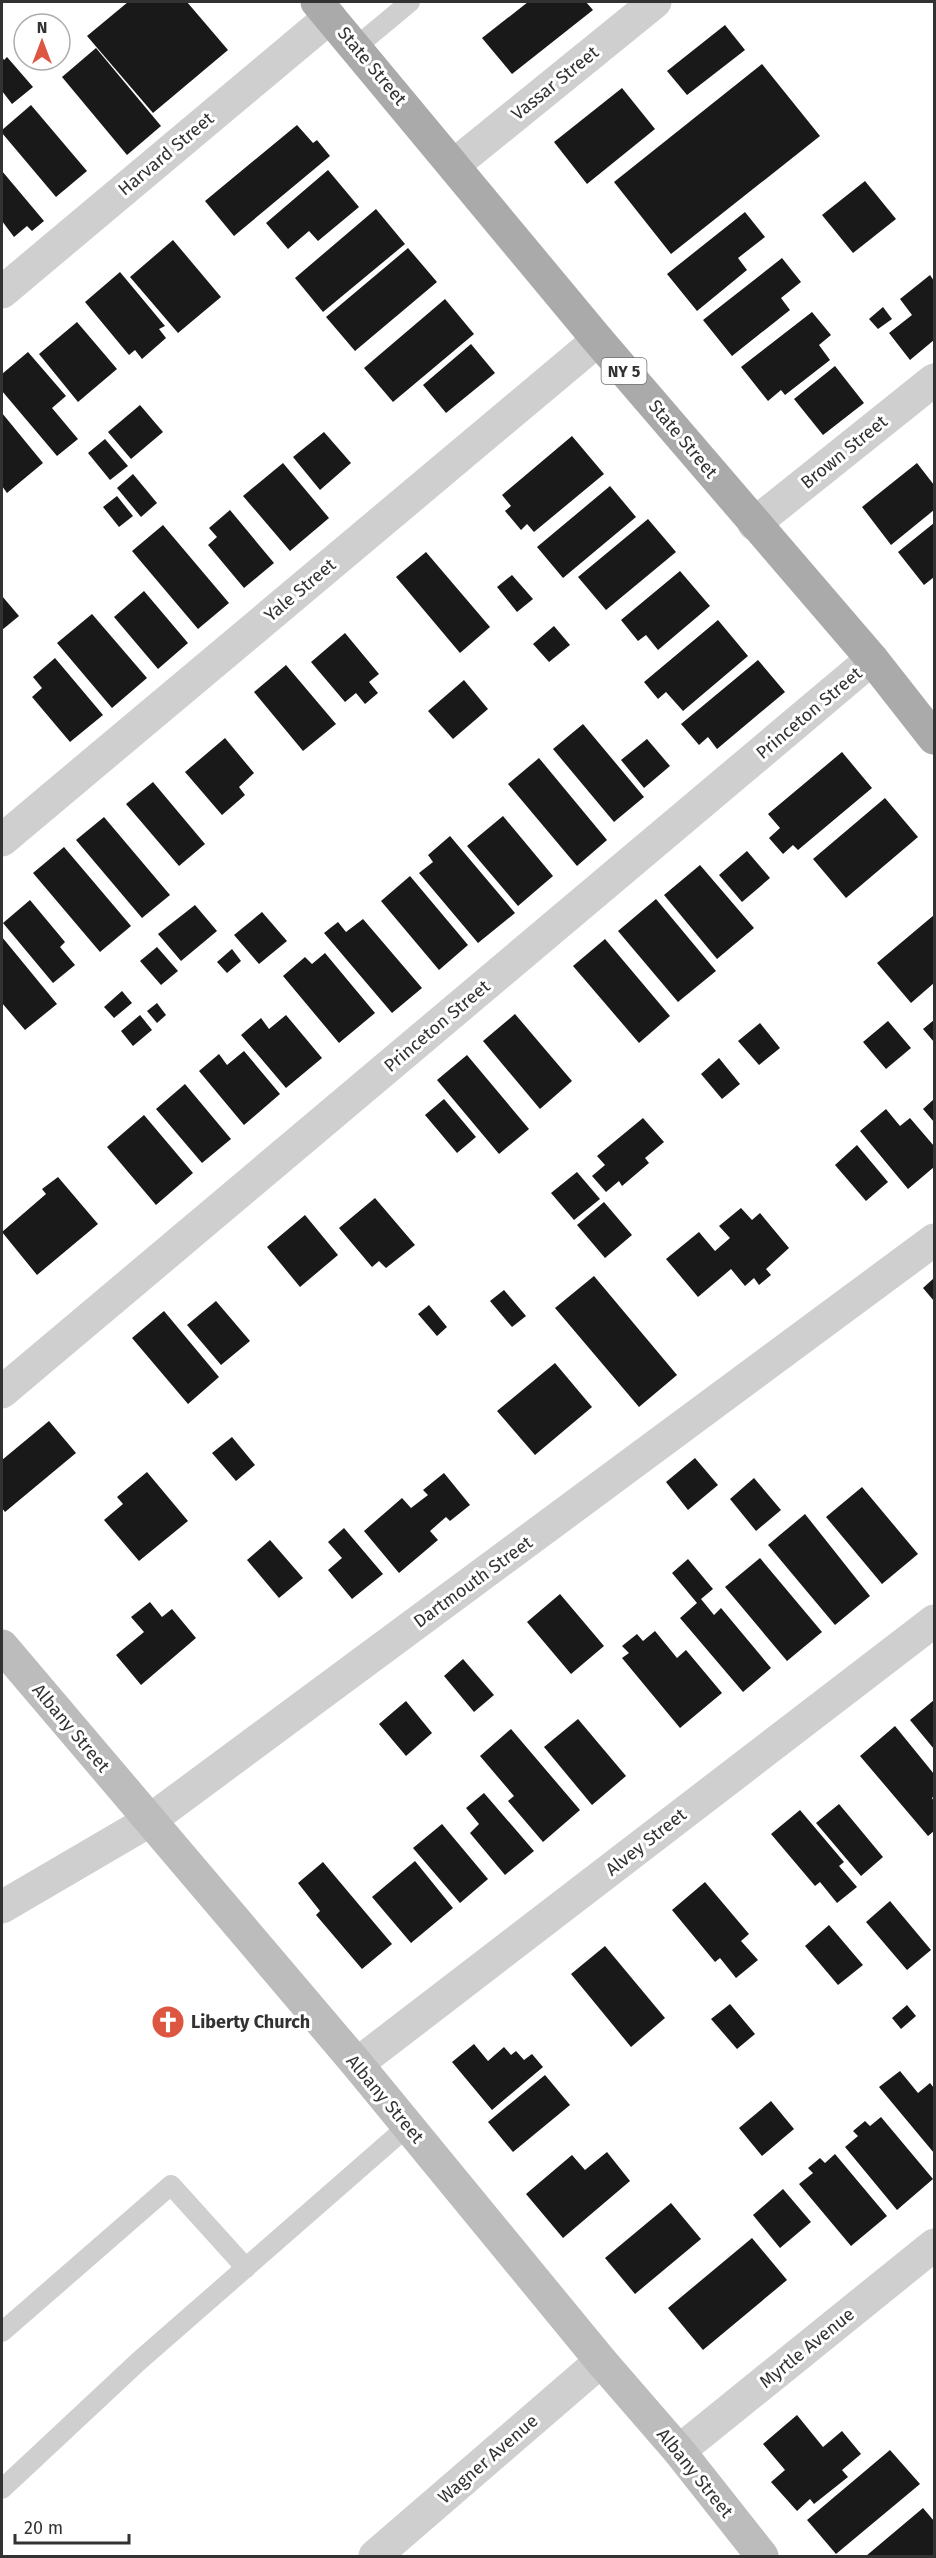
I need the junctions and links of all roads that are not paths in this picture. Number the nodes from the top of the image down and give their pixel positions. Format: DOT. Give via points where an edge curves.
graph roads {
  1 [pos="410,2"];
  2 [pos="655,2"];
  3 [pos="324,9"];
  4 [pos="356,47"];
  5 [pos="454,165"];
  6 [pos="2,292"];
  7 [pos="598,339"];
  8 [pos="934,380"];
  9 [pos="754,524"];
  10 [pos="872,659"];
  11 [pos="934,738"];
  12 [pos="2,840"];
  13 [pos="934,1240"];
  14 [pos="2,1392"];
  15 [pos="934,1621"];
  16 [pos="2,1646"];
  17 [pos="149,1821"];
  18 [pos="2,1906"];
  19 [pos="357,2064"];
  20 [pos="408,2126"];
  21 [pos="934,2245"];
  22 [pos="246,2268"];
  23 [pos="2,2332"];
  24 [pos="601,2361"];
  25 [pos="679,2451"];
  26 [pos="2,2489"];
  27 [pos="375,2556"];
  28 [pos="762,2556"];
  1 -- 4 [label="lane"];
  2 -- 5 [label="street, Vassar Street"];
  3 -- 4 [label="main road, State Street / NY 5"];
  3 -- 6 [label="street, Harvard Street"];
  4 -- 5 [label="main road, State Street / NY 5"];
  5 -- 7 [label="main road, State Street / NY 5"];
  7 -- 9 [label="main road, State Street / NY 5"];
  7 -- 12 [label="street, Yale Street"];
  8 -- 9 [label="street, Brown Street"];
  9 -- 10 [label="main road, State Street / NY 5"];
  10 -- 11 [label="main road, State Street / NY 5"];
  10 -- 14 [label="street, Princeton Street"];
  13 -- 17 [label="street, Dartmouth Street"];
  15 -- 19 [label="street, Alvey Street"];
  16 -- 17 [label="street, Albany Street"];
  17 -- 18 [label="street, Dartmouth Street"];
  17 -- 19 [label="street, Albany Street"];
  19 -- 20 [label="street, Albany Street"];
  20 -- 22 [label="lane"];
  20 -- 24 [label="street, Albany Street"];
  21 -- 25 [label="street, Myrtle Avenue"];
  22 -- 23 [label="lane" via="171,2185"];
  22 -- 26 [label="lane"];
  24 -- 25 [label="street, Albany Street"];
  24 -- 27 [label="street, Wagner Avenue"];
  25 -- 28 [label="street, Albany Street"];
}
